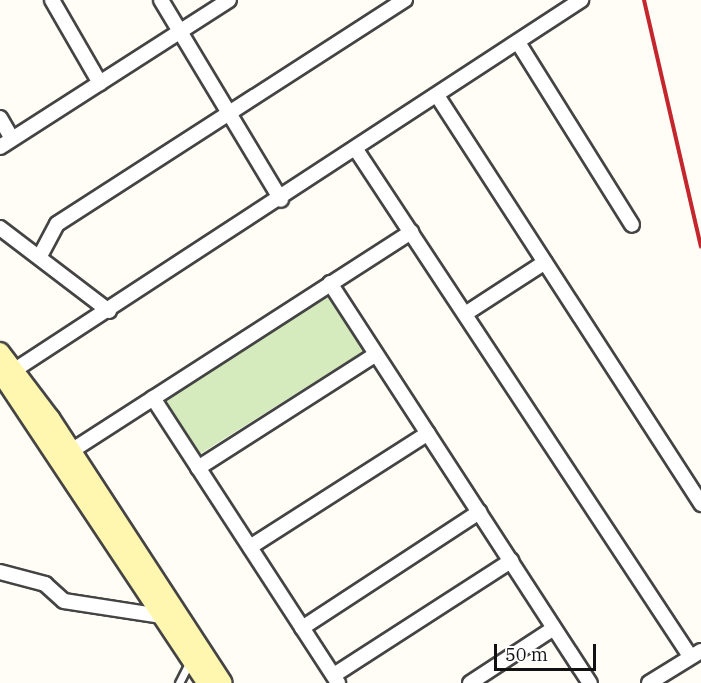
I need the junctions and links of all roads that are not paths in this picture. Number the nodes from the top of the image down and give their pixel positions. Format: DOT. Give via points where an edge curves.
graph roads {
  1 [pos="52,0"];
  2 [pos="161,0"];
  3 [pos="229,0"];
  4 [pos="405,0"];
  5 [pos="581,0"];
  6 [pos="180,32"];
  7 [pos="519,44"];
  8 [pos="100,83"];
  9 [pos="438,97"];
  10 [pos="229,113"];
  11 [pos="0,118"];
  12 [pos="6,143"];
  13 [pos="357,151"];
  14 [pos="281,201"];
  15 [pos="632,225"];
  16 [pos="0,228"];
  17 [pos="411,232"];
  18 [pos="40,256"];
  19 [pos="545,262"];
  20 [pos="330,284"];
  21 [pos="109,311"];
  22 [pos="465,314"];
  23 [pos="0,352"];
  24 [pos="376,354"];
  25 [pos="7,373"];
  26 [pos="153,398"];
  27 [pos="428,433"];
  28 [pos="65,454"];
  29 [pos="198,468"];
  30 [pos="701,504"];
  31 [pos="479,512"];
  32 [pos="250,547"];
  33 [pos="511,561"];
  34 [pos="0,572"];
  35 [pos="170,615"];
  36 [pos="303,628"];
  37 [pos="554,628"];
  38 [pos="695,654"];
  39 [pos="191,659"];
  40 [pos="336,679"];
  41 [pos="179,683"];
  42 [pos="207,683"];
  43 [pos="223,683"];
  44 [pos="470,683"];
  45 [pos="590,683"];
  46 [pos="649,683"];
  1 -- 8 [label="street"];
  2 -- 6 [label="street"];
  3 -- 6 [label="street"];
  4 -- 10 [label="street"];
  5 -- 7 [label="street"];
  6 -- 8 [label="street"];
  6 -- 10 [label="street"];
  7 -- 9 [label="street"];
  7 -- 15 [label="street"];
  8 -- 12 [label="street"];
  9 -- 13 [label="street"];
  9 -- 19 [label="street"];
  10 -- 14 [label="street"];
  10 -- 18 [label="street" via="57,224"];
  11 -- 12 [label="street"];
  13 -- 14 [label="street"];
  13 -- 17 [label="street"];
  14 -- 21 [label="street"];
  16 -- 18 [label="street"];
  17 -- 20 [label="street"];
  17 -- 22 [label="street"];
  18 -- 21 [label="street"];
  19 -- 22 [label="street"];
  19 -- 30 [label="street"];
  20 -- 24 [label="street"];
  20 -- 26 [label="street"];
  21 -- 25 [label="street"];
  22 -- 38 [label="street"];
  23 -- 25 [label="street"];
  24 -- 27 [label="street"];
  24 -- 29 [label="street"];
  25 -- 28 [label="street"];
  26 -- 28 [label="street"];
  26 -- 29 [label="street"];
  27 -- 31 [label="street"];
  27 -- 32 [label="street"];
  28 -- 35 [label="street"];
  29 -- 32 [label="street"];
  31 -- 33 [label="street"];
  31 -- 36 [label="street"];
  32 -- 36 [label="street"];
  33 -- 37 [label="street"];
  33 -- 40 [label="street"];
  34 -- 35 [label="street" via="45,584 64,601"];
  35 -- 39 [label="street"];
  35 -- 43 [label="street"];
  36 -- 40 [label="street"];
  37 -- 44 [label="street"];
  37 -- 45 [label="street"];
  38 -- 46 [label="street"];
  39 -- 41 [label="lane"];
  39 -- 42 [label="street"];
}
